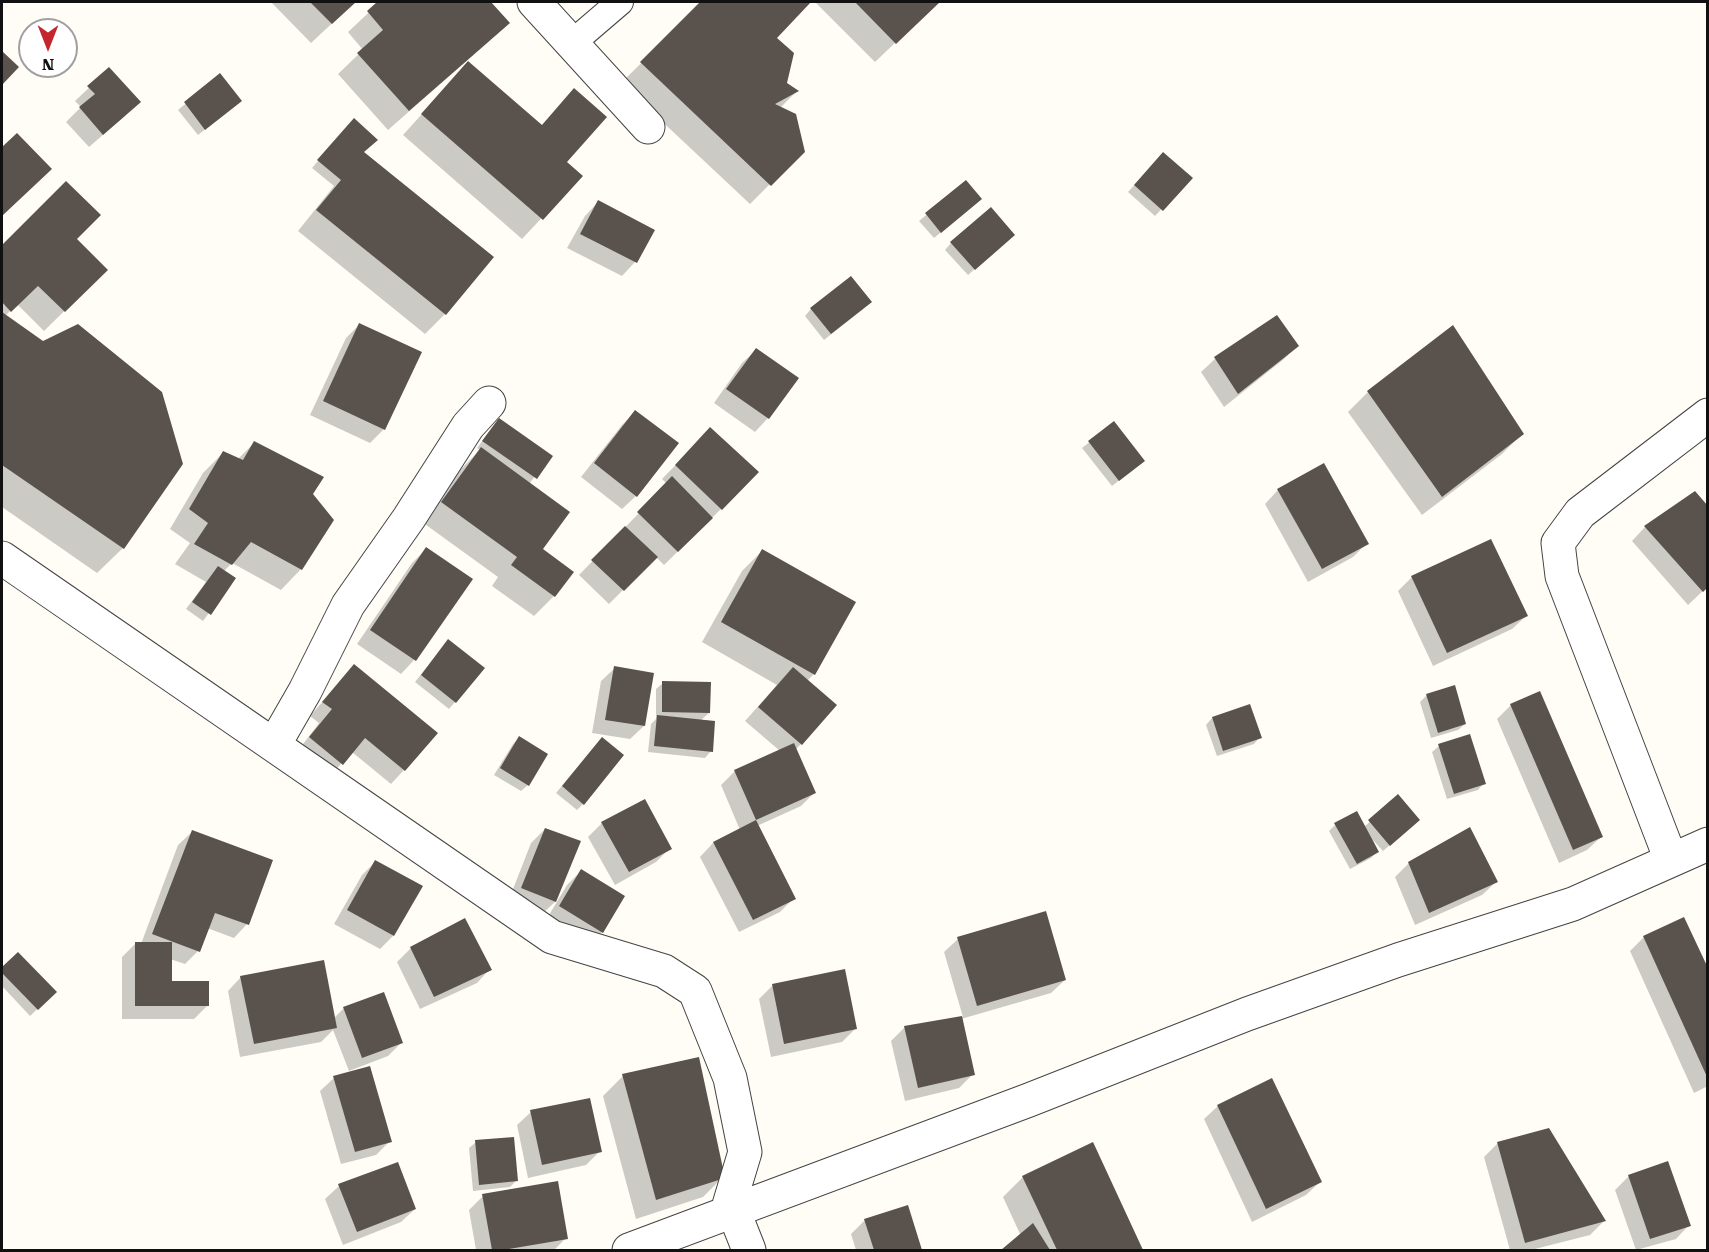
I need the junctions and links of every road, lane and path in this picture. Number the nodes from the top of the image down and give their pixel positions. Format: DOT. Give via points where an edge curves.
graph roads {
  1 [pos="534,2"];
  2 [pos="620,2"];
  3 [pos="571,44"];
  4 [pos="648,127"];
  5 [pos="489,403"];
  6 [pos="1707,415"];
  7 [pos="2,558"];
  8 [pos="274,745"];
  9 [pos="1707,844"];
  10 [pos="1671,860"];
  11 [pos="730,1214"];
  12 [pos="629,1251"];
  13 [pos="749,1251"];
  1 -- 3 [label="street"];
  2 -- 3 [label="lane"];
  3 -- 4 [label="street"];
  5 -- 8 [label="street" via="468,426 348,604"];
  6 -- 10 [label="street" via="1580,513 1558,543 1562,576"];
  7 -- 8 [label="street"];
  8 -- 11 [label="street" via="552,937 664,971 695,991 730,1078 745,1152"];
  9 -- 10 [label="street"];
  10 -- 11 [label="street" via="1573,904 1247,1014"];
  11 -- 12 [label="street"];
  11 -- 13 [label="street"];
}
